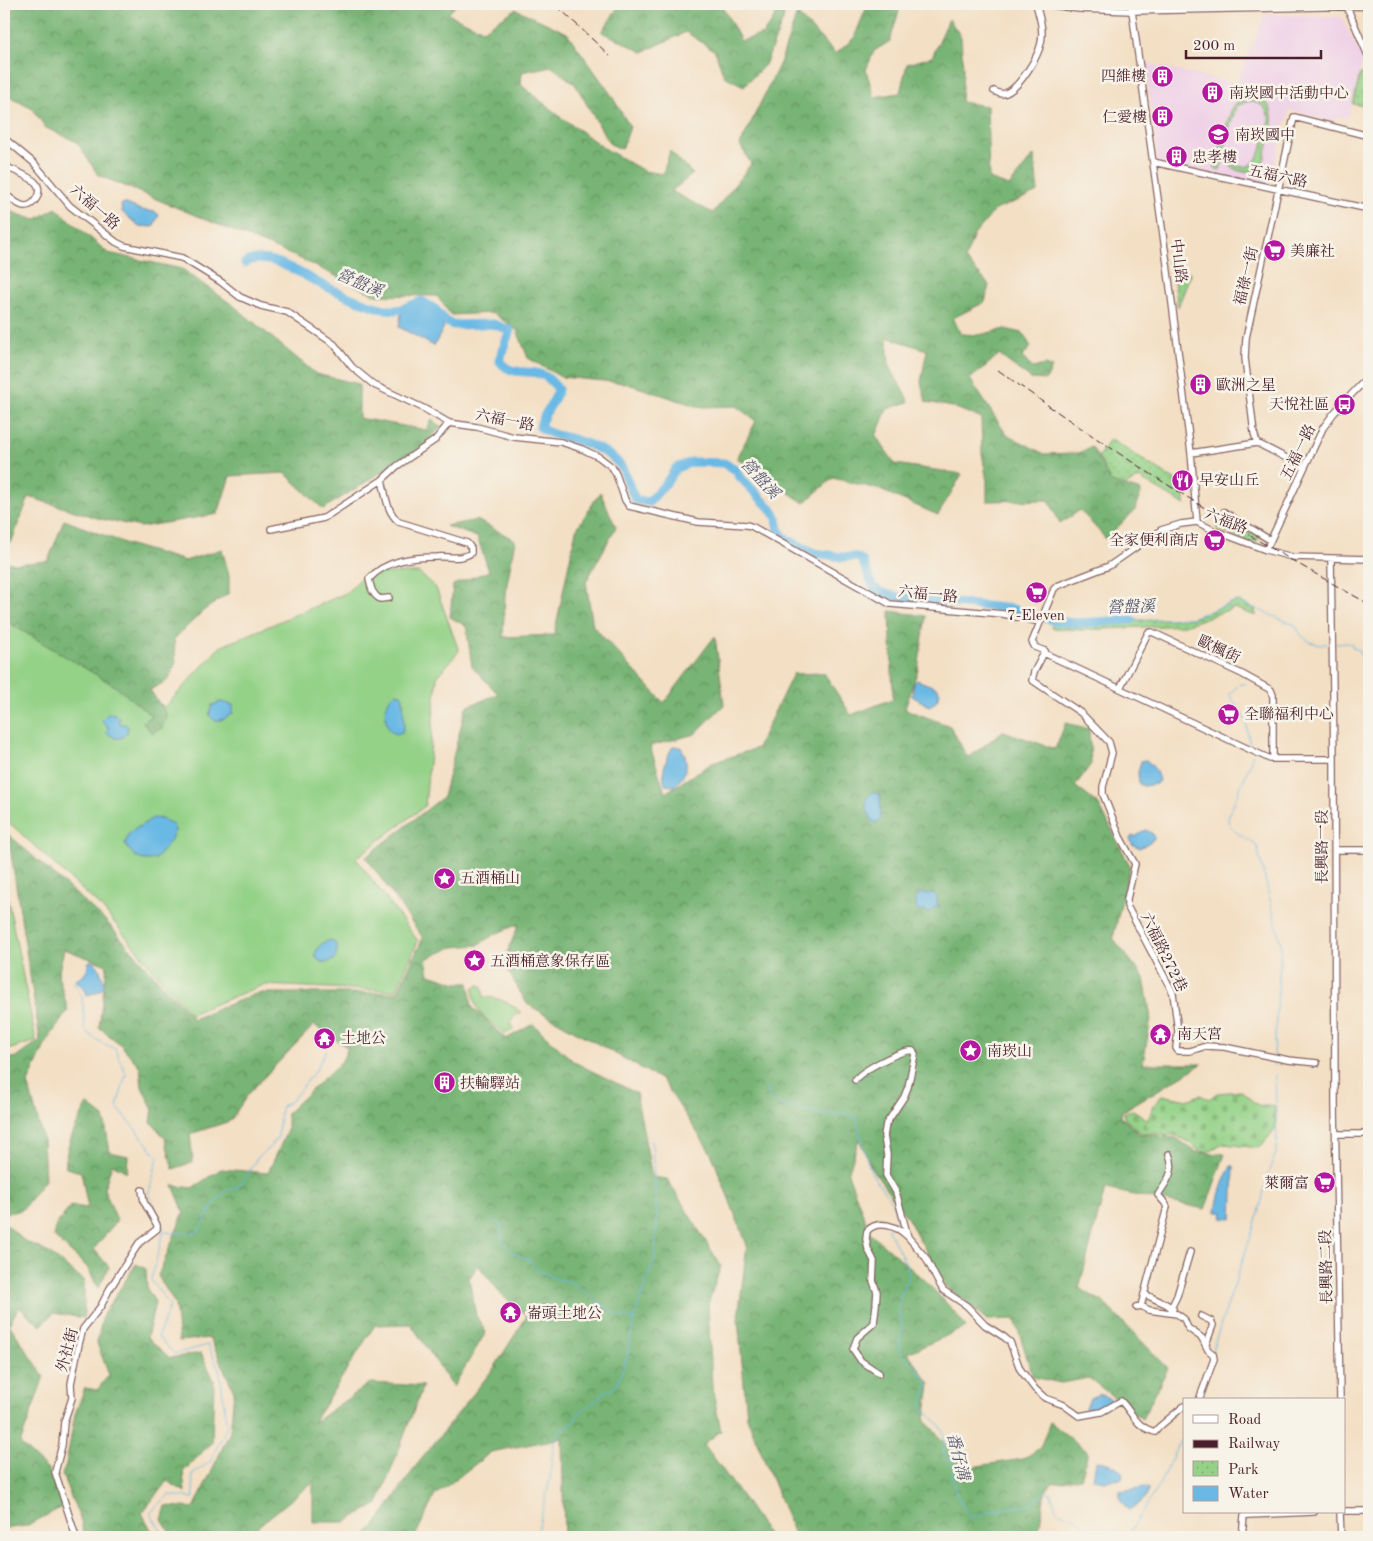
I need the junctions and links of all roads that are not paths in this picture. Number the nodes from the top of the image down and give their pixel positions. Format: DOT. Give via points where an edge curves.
graph roads {
  1 [pos="1036,4"];
  2 [pos="1045,4"];
  3 [pos="1347,6"];
  4 [pos="1369,6"];
  5 [pos="1131,7"];
  6 [pos="1369,58"];
  7 [pos="994,91"];
  8 [pos="1369,136"];
  9 [pos="4,138"];
  10 [pos="1153,162"];
  11 [pos="4,166"];
  12 [pos="1280,189"];
  13 [pos="4,193"];
  14 [pos="1369,209"];
  15 [pos="1369,376"];
  16 [pos="449,423"];
  17 [pos="1257,443"];
  18 [pos="1191,453"];
  19 [pos="1304,468"];
  20 [pos="382,480"];
  21 [pos="1224,512"];
  22 [pos="1197,522"];
  23 [pos="270,529"];
  24 [pos="1270,540"];
  25 [pos="1266,550"];
  26 [pos="1331,559"];
  27 [pos="1369,559"];
  28 [pos="389,598"];
  29 [pos="1040,622"];
  30 [pos="1045,651"];
  31 [pos="1120,688"];
  32 [pos="1272,759"];
  33 [pos="1334,759"];
  34 [pos="1335,850"];
  35 [pos="1369,850"];
  36 [pos="1316,1063"];
  37 [pos="855,1080"];
  38 [pos="1336,1134"];
  39 [pos="1369,1134"];
  40 [pos="1169,1154"];
  41 [pos="142,1190"];
  42 [pos="908,1237"];
  43 [pos="1190,1252"];
  44 [pos="1144,1294"];
  45 [pos="1173,1311"];
  46 [pos="1201,1316"];
  47 [pos="1206,1344"];
  48 [pos="879,1373"];
  49 [pos="1200,1398"];
  50 [pos="1340,1398"];
  51 [pos="1183,1407"];
  52 [pos="1346,1511"];
  53 [pos="1369,1512"];
  54 [pos="1247,1514"];
  55 [pos="1340,1514"];
  56 [pos="76,1537"];
  57 [pos="1242,1537"];
  58 [pos="1341,1537"];
  1 -- 7 [label="street" via="1042,29 1033,65 1006,93"];
  2 -- 5 [label="street" via="1074,9"];
  3 -- 4 [label="street"];
  3 -- 5 [label="street"];
  3 -- 6 [label="street"];
  5 -- 10 [label="street, 中山路"];
  8 -- 12 [label="street, 福祿一街" via="1294,117"];
  9 -- 16 [label="street, 六福一路" via="34,163 70,206 116,242 182,258 240,296 261,306 286,312 334,344 352,367 374,385"];
  10 -- 12 [label="street, 五福六路"];
  10 -- 18 [label="street, 中山路"];
  11 -- 13 [label="street" via="32,180 39,188 37,198 24,206"];
  12 -- 14 [label="street, 五福六路"];
  12 -- 17 [label="street, 福祿一街" via="1246,338 1245,358"];
  15 -- 19 [label="street, 五福一路" via="1334,413"];
  16 -- 20 [label="street" via="435,440"];
  16 -- 29 [label="street, 六福一路" via="514,437 561,442 582,449 612,467 629,506 698,522 753,527 890,604 1003,614"];
  17 -- 18 [label="street"];
  17 -- 19 [label="street"];
  18 -- 22 [label="street, 中山路"];
  19 -- 24 [label="street, 五福一路"];
  20 -- 23 [label="street" via="324,518"];
  20 -- 28 [label="street" via="392,516 399,522 467,543 471,548 471,553 464,557 409,559 377,570 369,579 371,589 380,599"];
  21 -- 24 [label="street"];
  22 -- 25 [label="street, 六福路"];
  22 -- 29 [label="street, 六福路" via="1161,530 1109,566 1057,586"];
  24 -- 25 [label="street, 五福一路"];
  25 -- 26 [label="street, 六福路" via="1292,557"];
  26 -- 27 [label="street, 六福路"];
  26 -- 33 [label="street, 長興路一段"];
  29 -- 30 [label="street" via="1032,642"];
  30 -- 31 [label="street"];
  30 -- 36 [label="street, 六福路272巷" via="1032,680 1081,713 1109,742 1112,753 1103,794 1135,864 1127,906 1173,992 1178,1030 1176,1048 1178,1051 1190,1051 1206,1046 1224,1047"];
  31 -- 32 [label="street"];
  31 -- 32 [label="street, 歐楓街" via="1148,633 1152,632 1242,674 1271,690 1273,695"];
  32 -- 33 [label="street"];
  33 -- 34 [label="street, 長興路一段"];
  34 -- 35 [label="street"];
  34 -- 38 [label="street, 長興路一段"];
  37 -- 42 [label="street" via="877,1063 903,1051 915,1054 904,1097 885,1128 886,1175 900,1202"];
  38 -- 39 [label="street"];
  38 -- 50 [label="street, 長興路二段"];
  40 -- 44 [label="street" via="1173,1163 1169,1178 1158,1195 1166,1207"];
  41 -- 56 [label="street, 外社街" via="157,1229 139,1243 101,1306 83,1329 71,1384 72,1398 55,1472"];
  42 -- 48 [label="street" via="900,1229 885,1225 867,1231 877,1292 874,1323 857,1338 852,1349 861,1361"];
  42 -- 51 [label="street" via="926,1258 944,1290 1010,1342 1020,1369 1045,1398 1064,1405 1079,1416 1101,1412 1121,1401 1137,1422 1156,1432"];
  43 -- 45 [label="street"];
  44 -- 45 [label="street"];
  44 -- 45 [label="street" via="1138,1306"];
  45 -- 47 [label="street"];
  46 -- 47 [label="street" via="1211,1321 1213,1326"];
  47 -- 49 [label="street" via="1214,1358"];
  52 -- 53 [label="street"];
  54 -- 57 [label="street"];
  55 -- 58 [label="street"];
}
